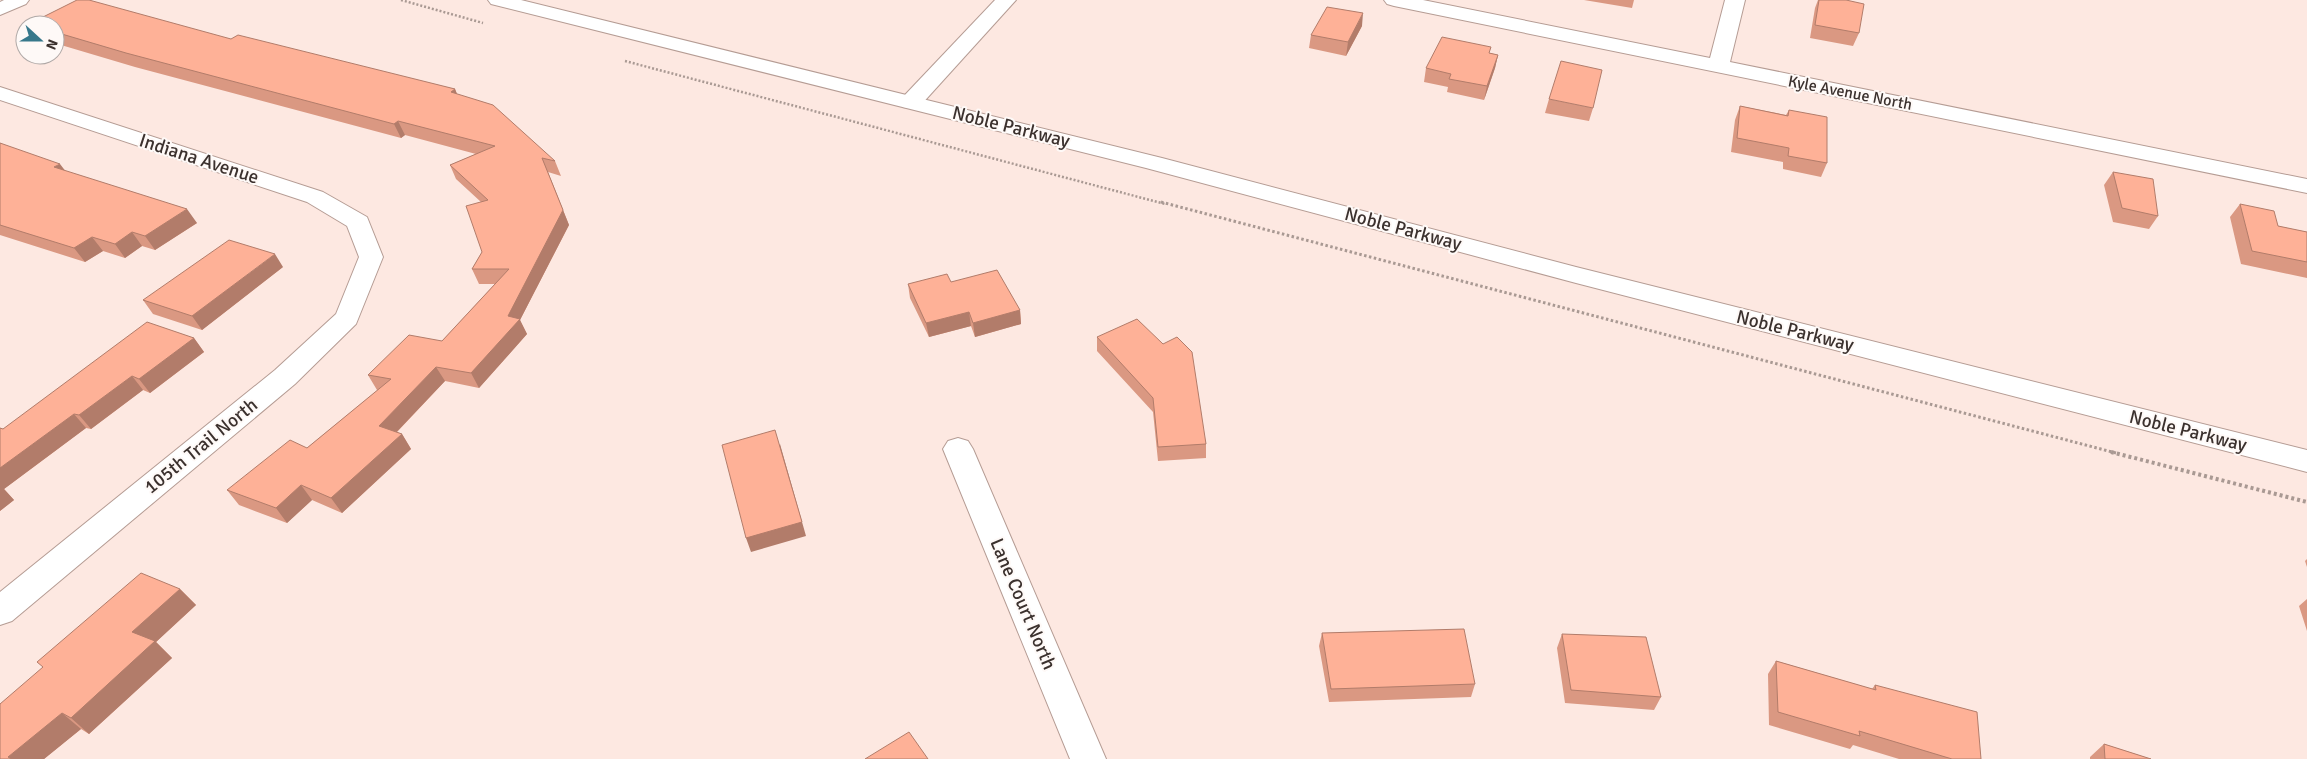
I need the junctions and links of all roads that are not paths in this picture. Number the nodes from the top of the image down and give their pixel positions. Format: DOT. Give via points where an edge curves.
graph roads {
  1 [pos="19,0"];
  2 [pos="498,0"];
  3 [pos="1006,0"];
  4 [pos="1394,0"];
  5 [pos="1735,0"];
  6 [pos="0,9"];
  7 [pos="1718,66"];
  8 [pos="0,93"];
  9 [pos="911,102"];
  10 [pos="2307,186"];
  11 [pos="371,257"];
  12 [pos="958,449"];
  13 [pos="2307,461"];
  14 [pos="0,611"];
  15 [pos="1088,759"];
  1 -- 6 [label="street"];
  2 -- 9 [label="street, Noble Parkway"];
  3 -- 9 [label="street"];
  4 -- 7 [label="street, Kyle Avenue North"];
  5 -- 7 [label="street"];
  7 -- 10 [label="street, Kyle Avenue North"];
  8 -- 11 [label="street, Indiana Avenue" via="316,197 358,222"];
  9 -- 13 [label="street, Noble Parkway"];
  11 -- 14 [label="street, 105th Trail North" via="347,318 285,377"];
  12 -- 15 [label="street, Lane Court North"];
}
